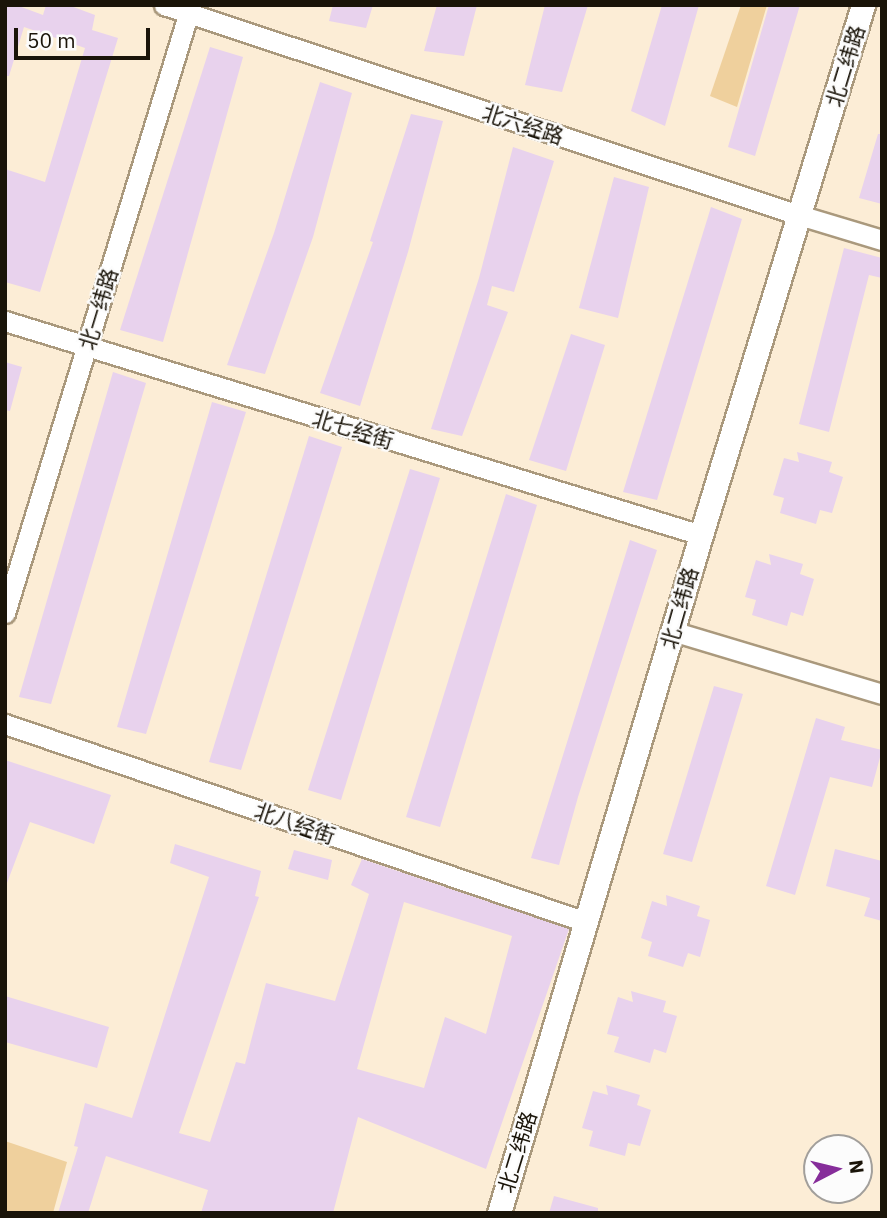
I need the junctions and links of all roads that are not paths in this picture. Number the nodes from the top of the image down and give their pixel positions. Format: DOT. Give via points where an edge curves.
graph roads {
  1 [pos="164,5"];
  2 [pos="863,5"];
  3 [pos="190,9"];
  4 [pos="799,215"];
  5 [pos="882,240"];
  6 [pos="5,321"];
  7 [pos="86,348"];
  8 [pos="701,535"];
  9 [pos="5,613"];
  10 [pos="672,631"];
  11 [pos="882,694"];
  12 [pos="5,724"];
  13 [pos="586,922"];
  14 [pos="499,1213"];
  1 -- 3 [label="street, 北六经路"];
  2 -- 4 [label="street, 北二纬路"];
  3 -- 4 [label="street, 北六经路"];
  3 -- 7 [label="street, 北一纬路"];
  4 -- 5 [label="street, 北六经路"];
  4 -- 8 [label="street, 北二纬路"];
  6 -- 7 [label="street, 北七经街"];
  7 -- 8 [label="street, 北七经街"];
  7 -- 9 [label="street, 北一纬路"];
  8 -- 10 [label="street, 北二纬路"];
  10 -- 11 [label="street"];
  10 -- 13 [label="street, 北二纬路"];
  12 -- 13 [label="street, 北八经街"];
  13 -- 14 [label="street, 北二纬路"];
}
